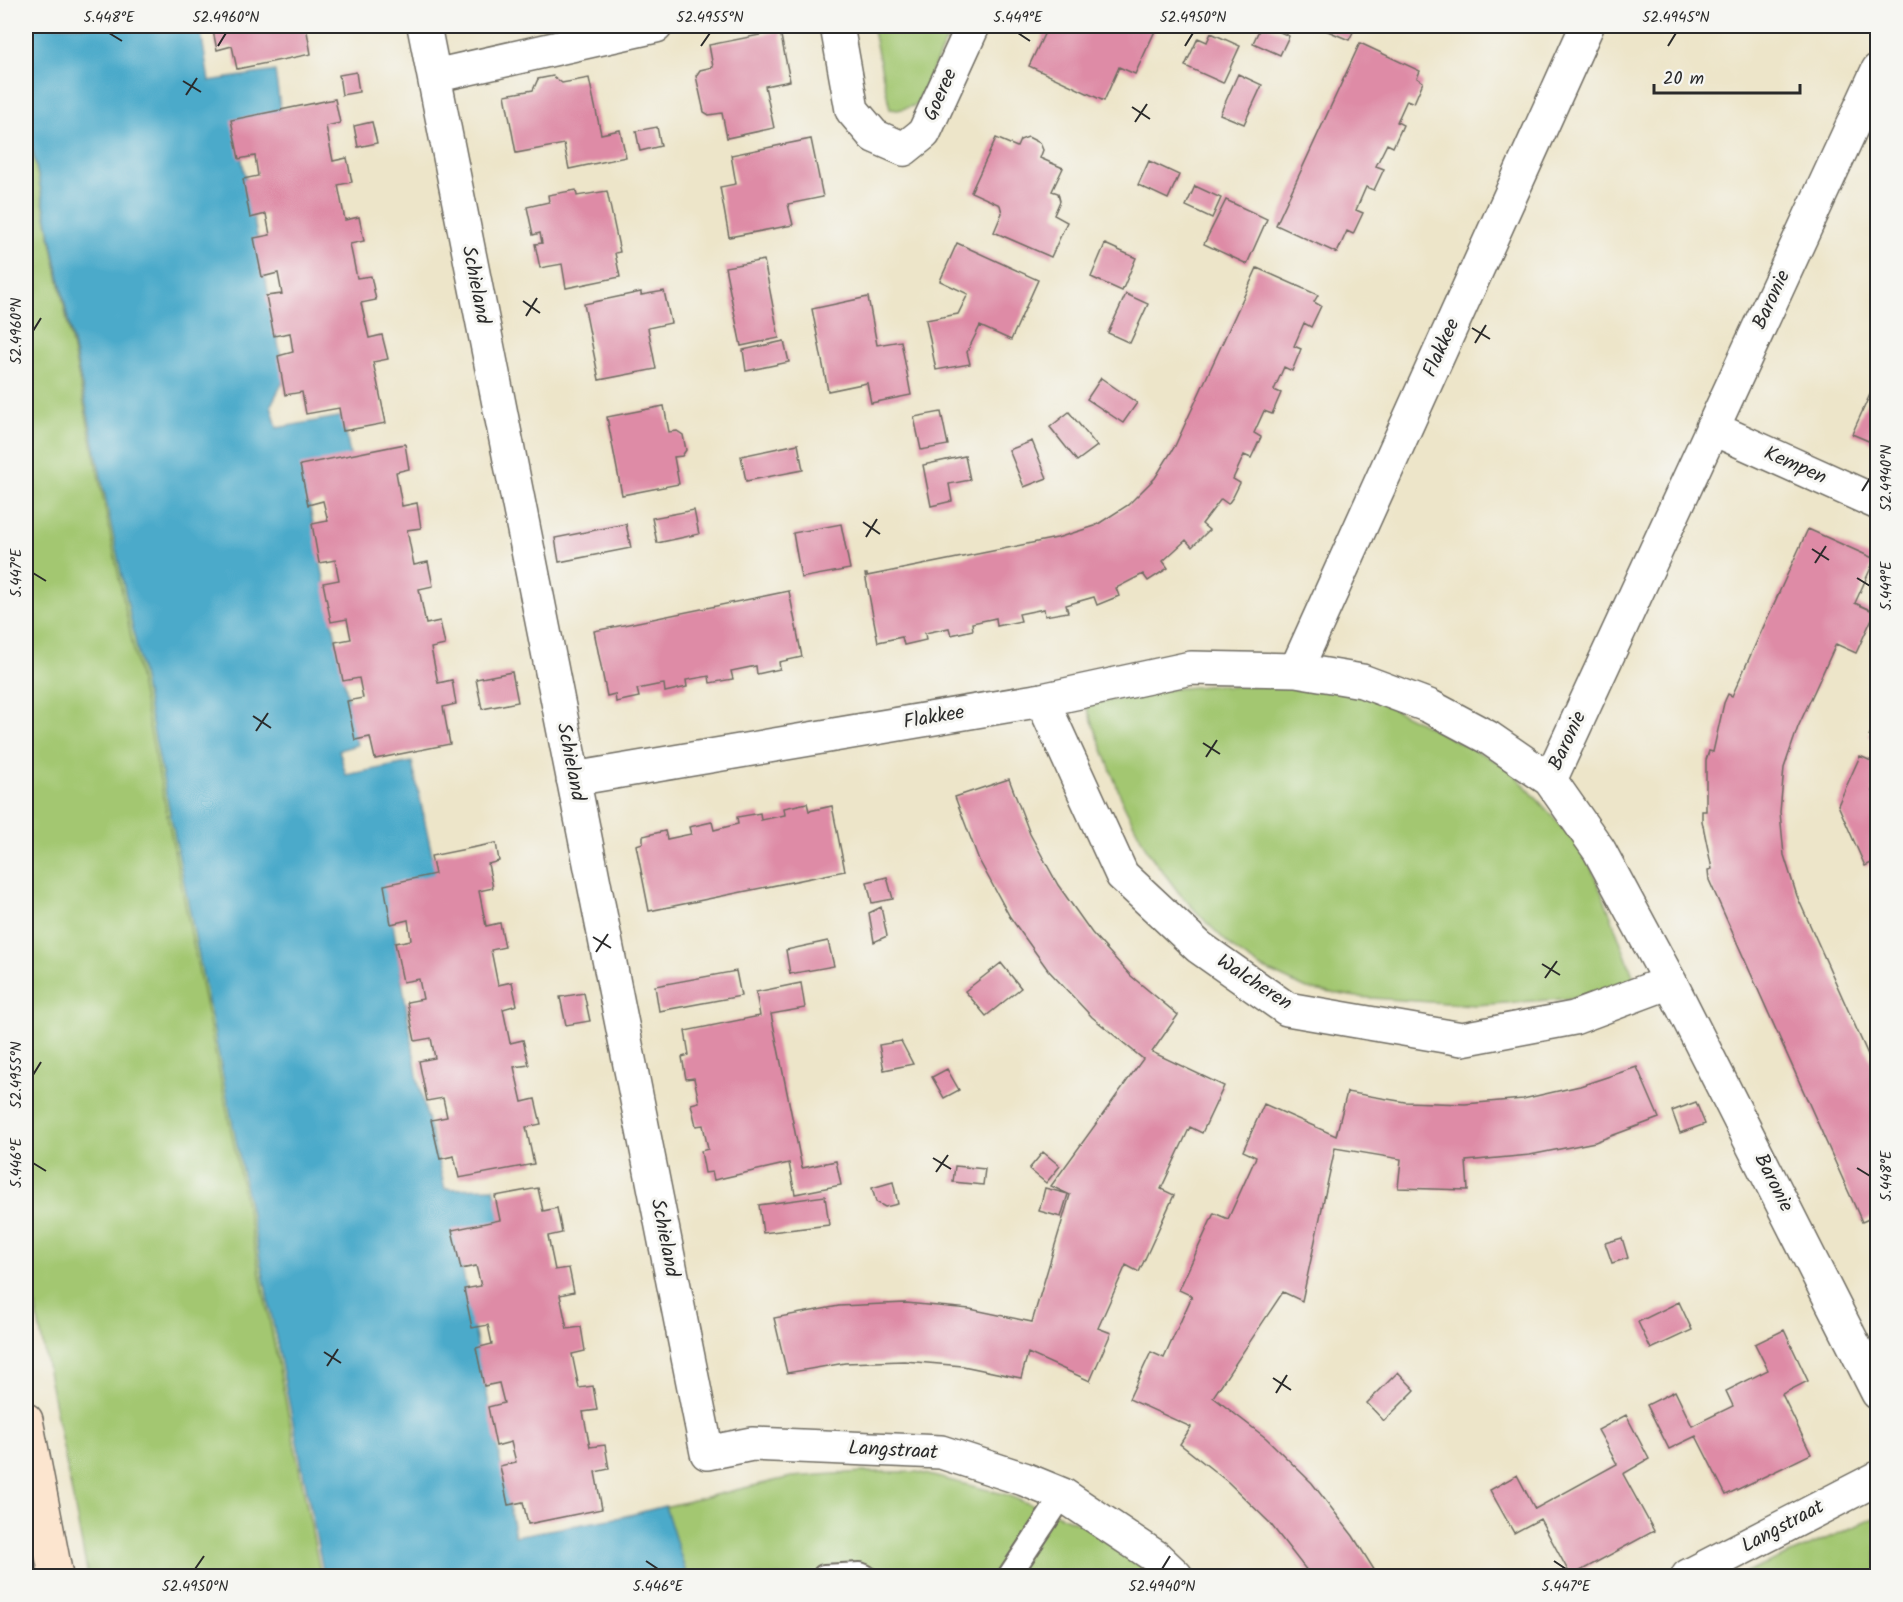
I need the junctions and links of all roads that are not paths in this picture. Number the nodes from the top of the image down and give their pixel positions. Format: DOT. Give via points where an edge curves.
graph roads {
  1 [pos="424,26"];
  2 [pos="656,26"];
  3 [pos="837,26"];
  4 [pos="973,26"];
  5 [pos="1587,26"];
  6 [pos="1878,70"];
  7 [pos="434,76"];
  8 [pos="1712,429"];
  9 [pos="1878,503"];
  10 [pos="1296,670"];
  11 [pos="1042,699"];
  12 [pos="573,779"];
  13 [pos="1550,780"];
  14 [pos="1670,982"];
  15 [pos="1878,1393"];
  16 [pos="26,1420"];
  17 [pos="752,1444"];
  18 [pos="1878,1478"];
  19 [pos="1063,1495"];
  20 [pos="56,1576"];
  21 [pos="824,1576"];
  22 [pos="865,1576"];
  23 [pos="1009,1576"];
  24 [pos="1176,1576"];
  25 [pos="1688,1576"];
  1 -- 7 [label="street, Schieland"];
  2 -- 7 [label="street"];
  3 -- 4 [label="street, Goeree" via="852,110 874,136 904,149 924,133"];
  5 -- 10 [label="street, Flakkee"];
  6 -- 8 [label="street, Baronie"];
  7 -- 12 [label="street, Schieland"];
  8 -- 9 [label="street, Kempen"];
  8 -- 13 [label="street, Baronie"];
  10 -- 11 [label="street, Flakkee" via="1191,668"];
  10 -- 13 [label="street, Flakkee" via="1362,681 1429,706 1489,738"];
  11 -- 12 [label="street, Flakkee"];
  11 -- 14 [label="street, Walcheren" via="1122,875 1199,947 1287,1009 1462,1040 1574,1018"];
  12 -- 17 [label="street, Schieland" via="707,1453"];
  13 -- 14 [label="street, Baronie" via="1599,850"];
  14 -- 15 [label="street, Baronie"];
  16 -- 20 [label="main road"];
  17 -- 19 [label="street, Langstraat" via="941,1452"];
  18 -- 25 [label="street, Langstraat"];
  19 -- 23 [label="lane"];
  19 -- 24 [label="street, Langstraat" via="1156,1557"];
  21 -- 22 [label="lane"];
}
